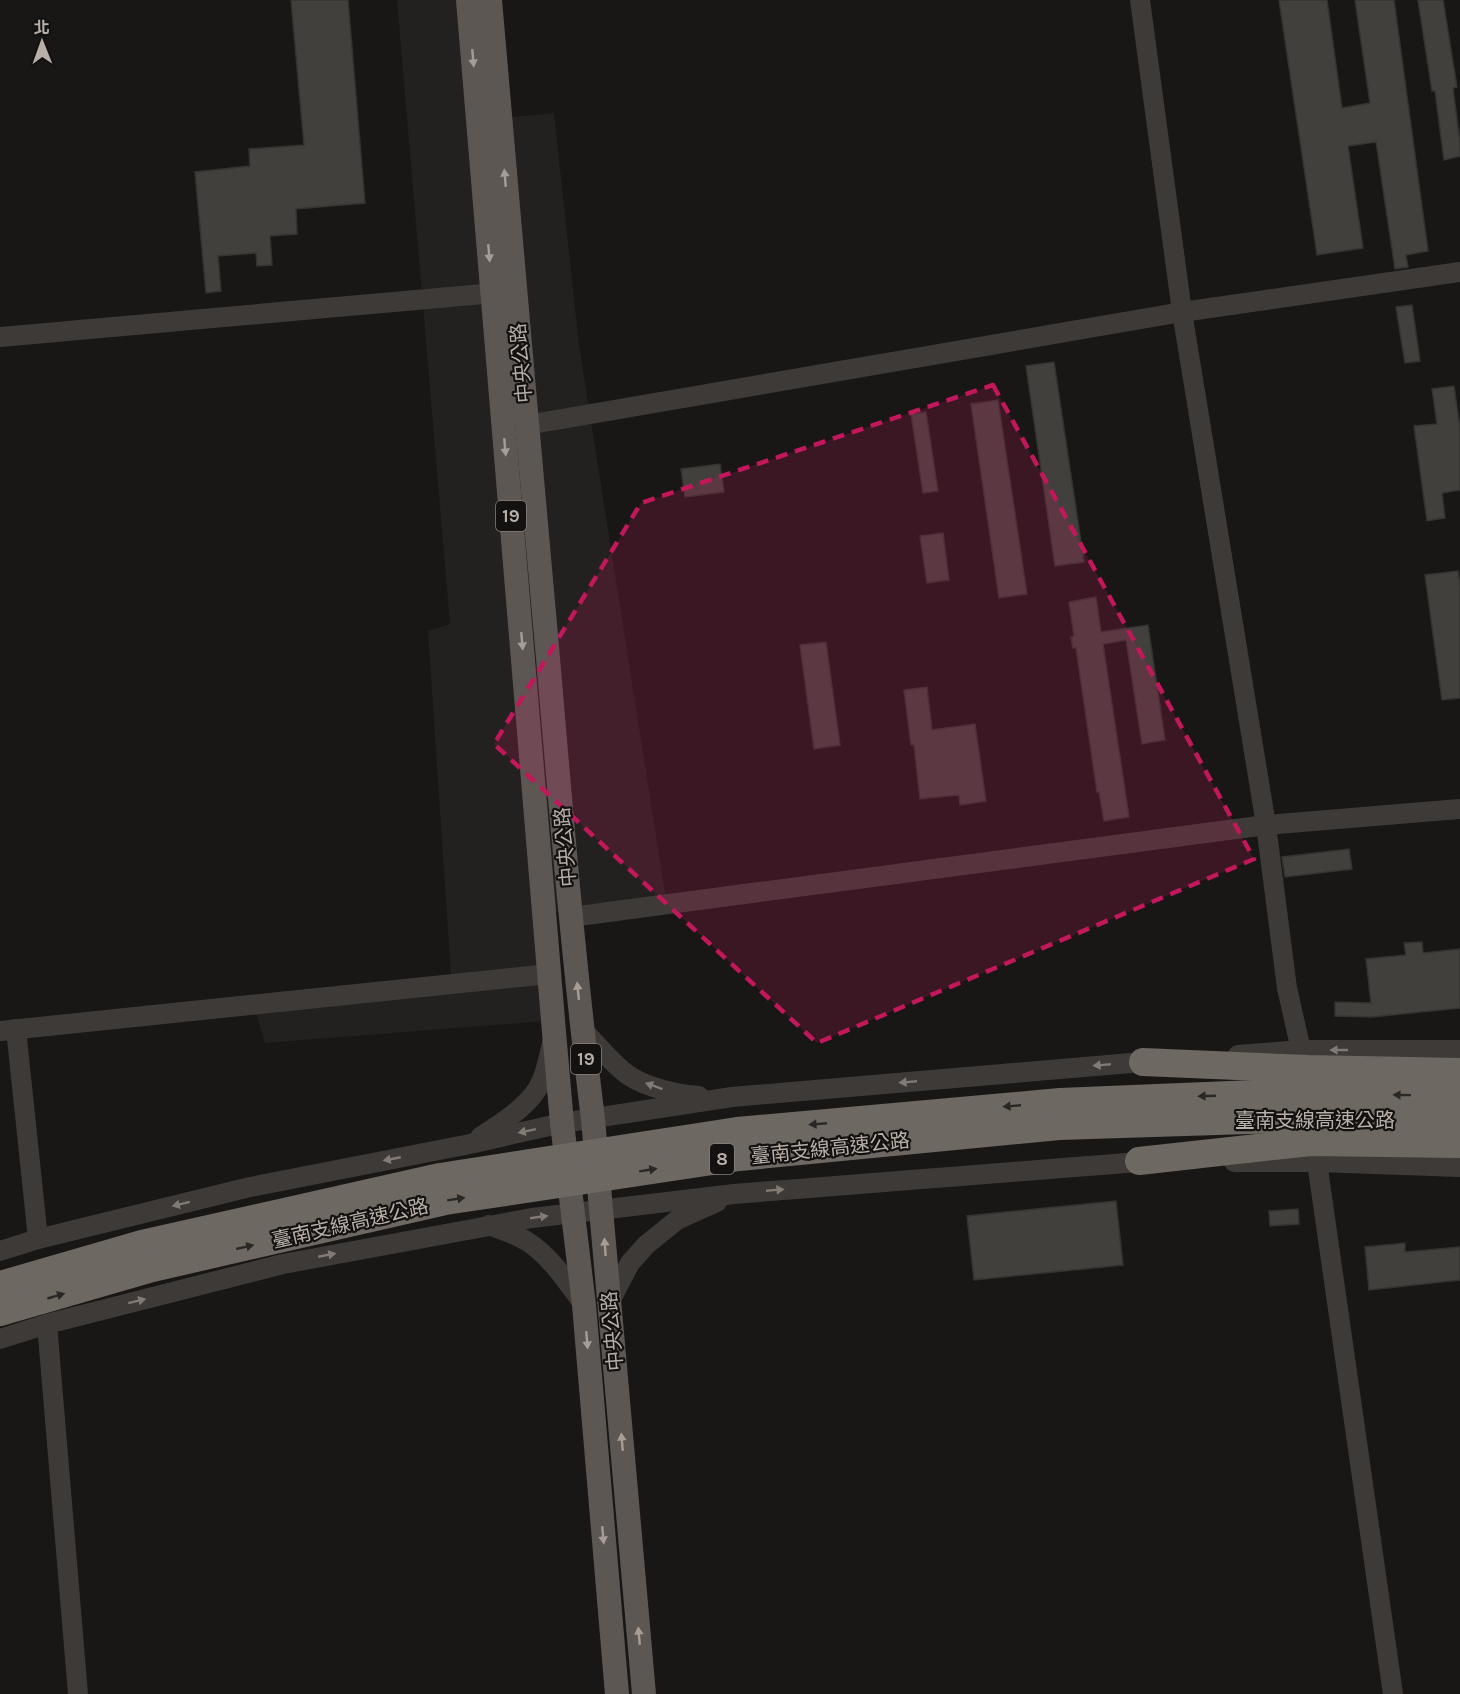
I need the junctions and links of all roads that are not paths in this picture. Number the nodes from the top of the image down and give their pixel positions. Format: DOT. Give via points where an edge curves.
graph roads {
  1 [pos="468,0"];
  2 [pos="490,0"];
  3 [pos="1140,0"];
  4 [pos="1460,272"];
  5 [pos="504,292"];
  6 [pos="1182,312"];
  7 [pos="0,337"];
  8 [pos="527,425"];
  9 [pos="1460,809"];
  10 [pos="1266,825"];
  11 [pos="571,917"];
  12 [pos="549,975"];
  13 [pos="582,1029"];
  14 [pos="8,1030"];
  15 [pos="554,1032"];
  16 [pos="1301,1050"];
  17 [pos="1143,1062"];
  18 [pos="1454,1065"];
  19 [pos="1460,1096"];
  20 [pos="732,1097"];
  21 [pos="593,1119"];
  22 [pos="1460,1121"];
  23 [pos="562,1123"];
  24 [pos="470,1144"];
  25 [pos="1451,1144"];
  26 [pos="1139,1161"];
  27 [pos="1317,1162"];
  28 [pos="1460,1167"];
  29 [pos="734,1194"];
  30 [pos="602,1210"];
  31 [pos="573,1212"];
  32 [pos="489,1225"];
  33 [pos="38,1239"];
  34 [pos="0,1251"];
  35 [pos="0,1285"];
  36 [pos="609,1303"];
  37 [pos="584,1305"];
  38 [pos="0,1312"];
  39 [pos="47,1324"];
  40 [pos="0,1339"];
  41 [pos="78,1694"];
  42 [pos="617,1694"];
  43 [pos="644,1694"];
  44 [pos="1393,1694"];
  1 -- 5 [label="main road, 中央公路 / 19, one-way"];
  5 -- 2 [label="main road, 中央公路 / 19, one-way"];
  3 -- 6 [label="street"];
  4 -- 6 [label="street"];
  5 -- 7 [label="street"];
  5 -- 8 [label="main road, 中央公路 / 19"];
  5 -- 12 [label="main road, 中央公路 / 19, one-way"];
  6 -- 8 [label="street"];
  6 -- 10 [label="street"];
  8 -- 11 [label="main road, 中央公路 / 19"];
  9 -- 10 [label="street"];
  10 -- 11 [label="street"];
  10 -- 16 [label="street" via="1287,988"];
  13 -- 11 [label="main road, 中央公路 / 19, one-way"];
  12 -- 14 [label="street"];
  12 -- 15 [label="main road, 中央公路 / 19"];
  20 -- 13 [label="street, one-way" via="684,1095 630,1076"];
  13 -- 21 [label="main road, 中央公路 / 19"];
  14 -- 33 [label="street"];
  15 -- 23 [label="main road, 中央公路 / 19"];
  15 -- 24 [label="street" via="541,1082 528,1100"];
  16 -- 17 [label="street"];
  18 -- 16 [label="street, one-way"];
  17 -- 18 [label="highway" via="1308,1069"];
  17 -- 20 [label="street, one-way"];
  19 -- 35 [label="highway, 臺南支線高速公路 / 8, one-way, bridge" via="1278,1093 1060,1102 737,1131 440,1178 142,1244"];
  20 -- 21 [label="street"];
  21 -- 23 [label="street"];
  21 -- 30 [label="main road, 中央公路 / 19"];
  38 -- 22 [label="highway, 臺南支線高速公路 / 8, one-way, bridge" via="153,1268 445,1201 739,1157 1059,1126 1280,1119"];
  23 -- 24 [label="street, one-way"];
  23 -- 31 [label="main road, 中央公路 / 19"];
  24 -- 33 [label="street, one-way" via="250,1187"];
  25 -- 26 [label="highway" via="1310,1142"];
  26 -- 27 [label="street"];
  29 -- 26 [label="street, one-way"];
  27 -- 28 [label="street"];
  27 -- 44 [label="street"];
  29 -- 30 [label="street"];
  29 -- 36 [label="street" via="677,1220 646,1245 630,1263"];
  30 -- 31 [label="street"];
  36 -- 30 [label="main road, 中央公路 / 19, one-way"];
  32 -- 31 [label="street, one-way"];
  31 -- 37 [label="main road, 中央公路 / 19"];
  32 -- 37 [label="street" via="528,1242 562,1275"];
  39 -- 32 [label="street, one-way" via="283,1264"];
  33 -- 34 [label="street"];
  43 -- 36 [label="main road, 中央公路 / 19, one-way"];
  37 -- 42 [label="main road, 中央公路 / 19, one-way"];
  39 -- 40 [label="street"];
  39 -- 41 [label="street"];
}
